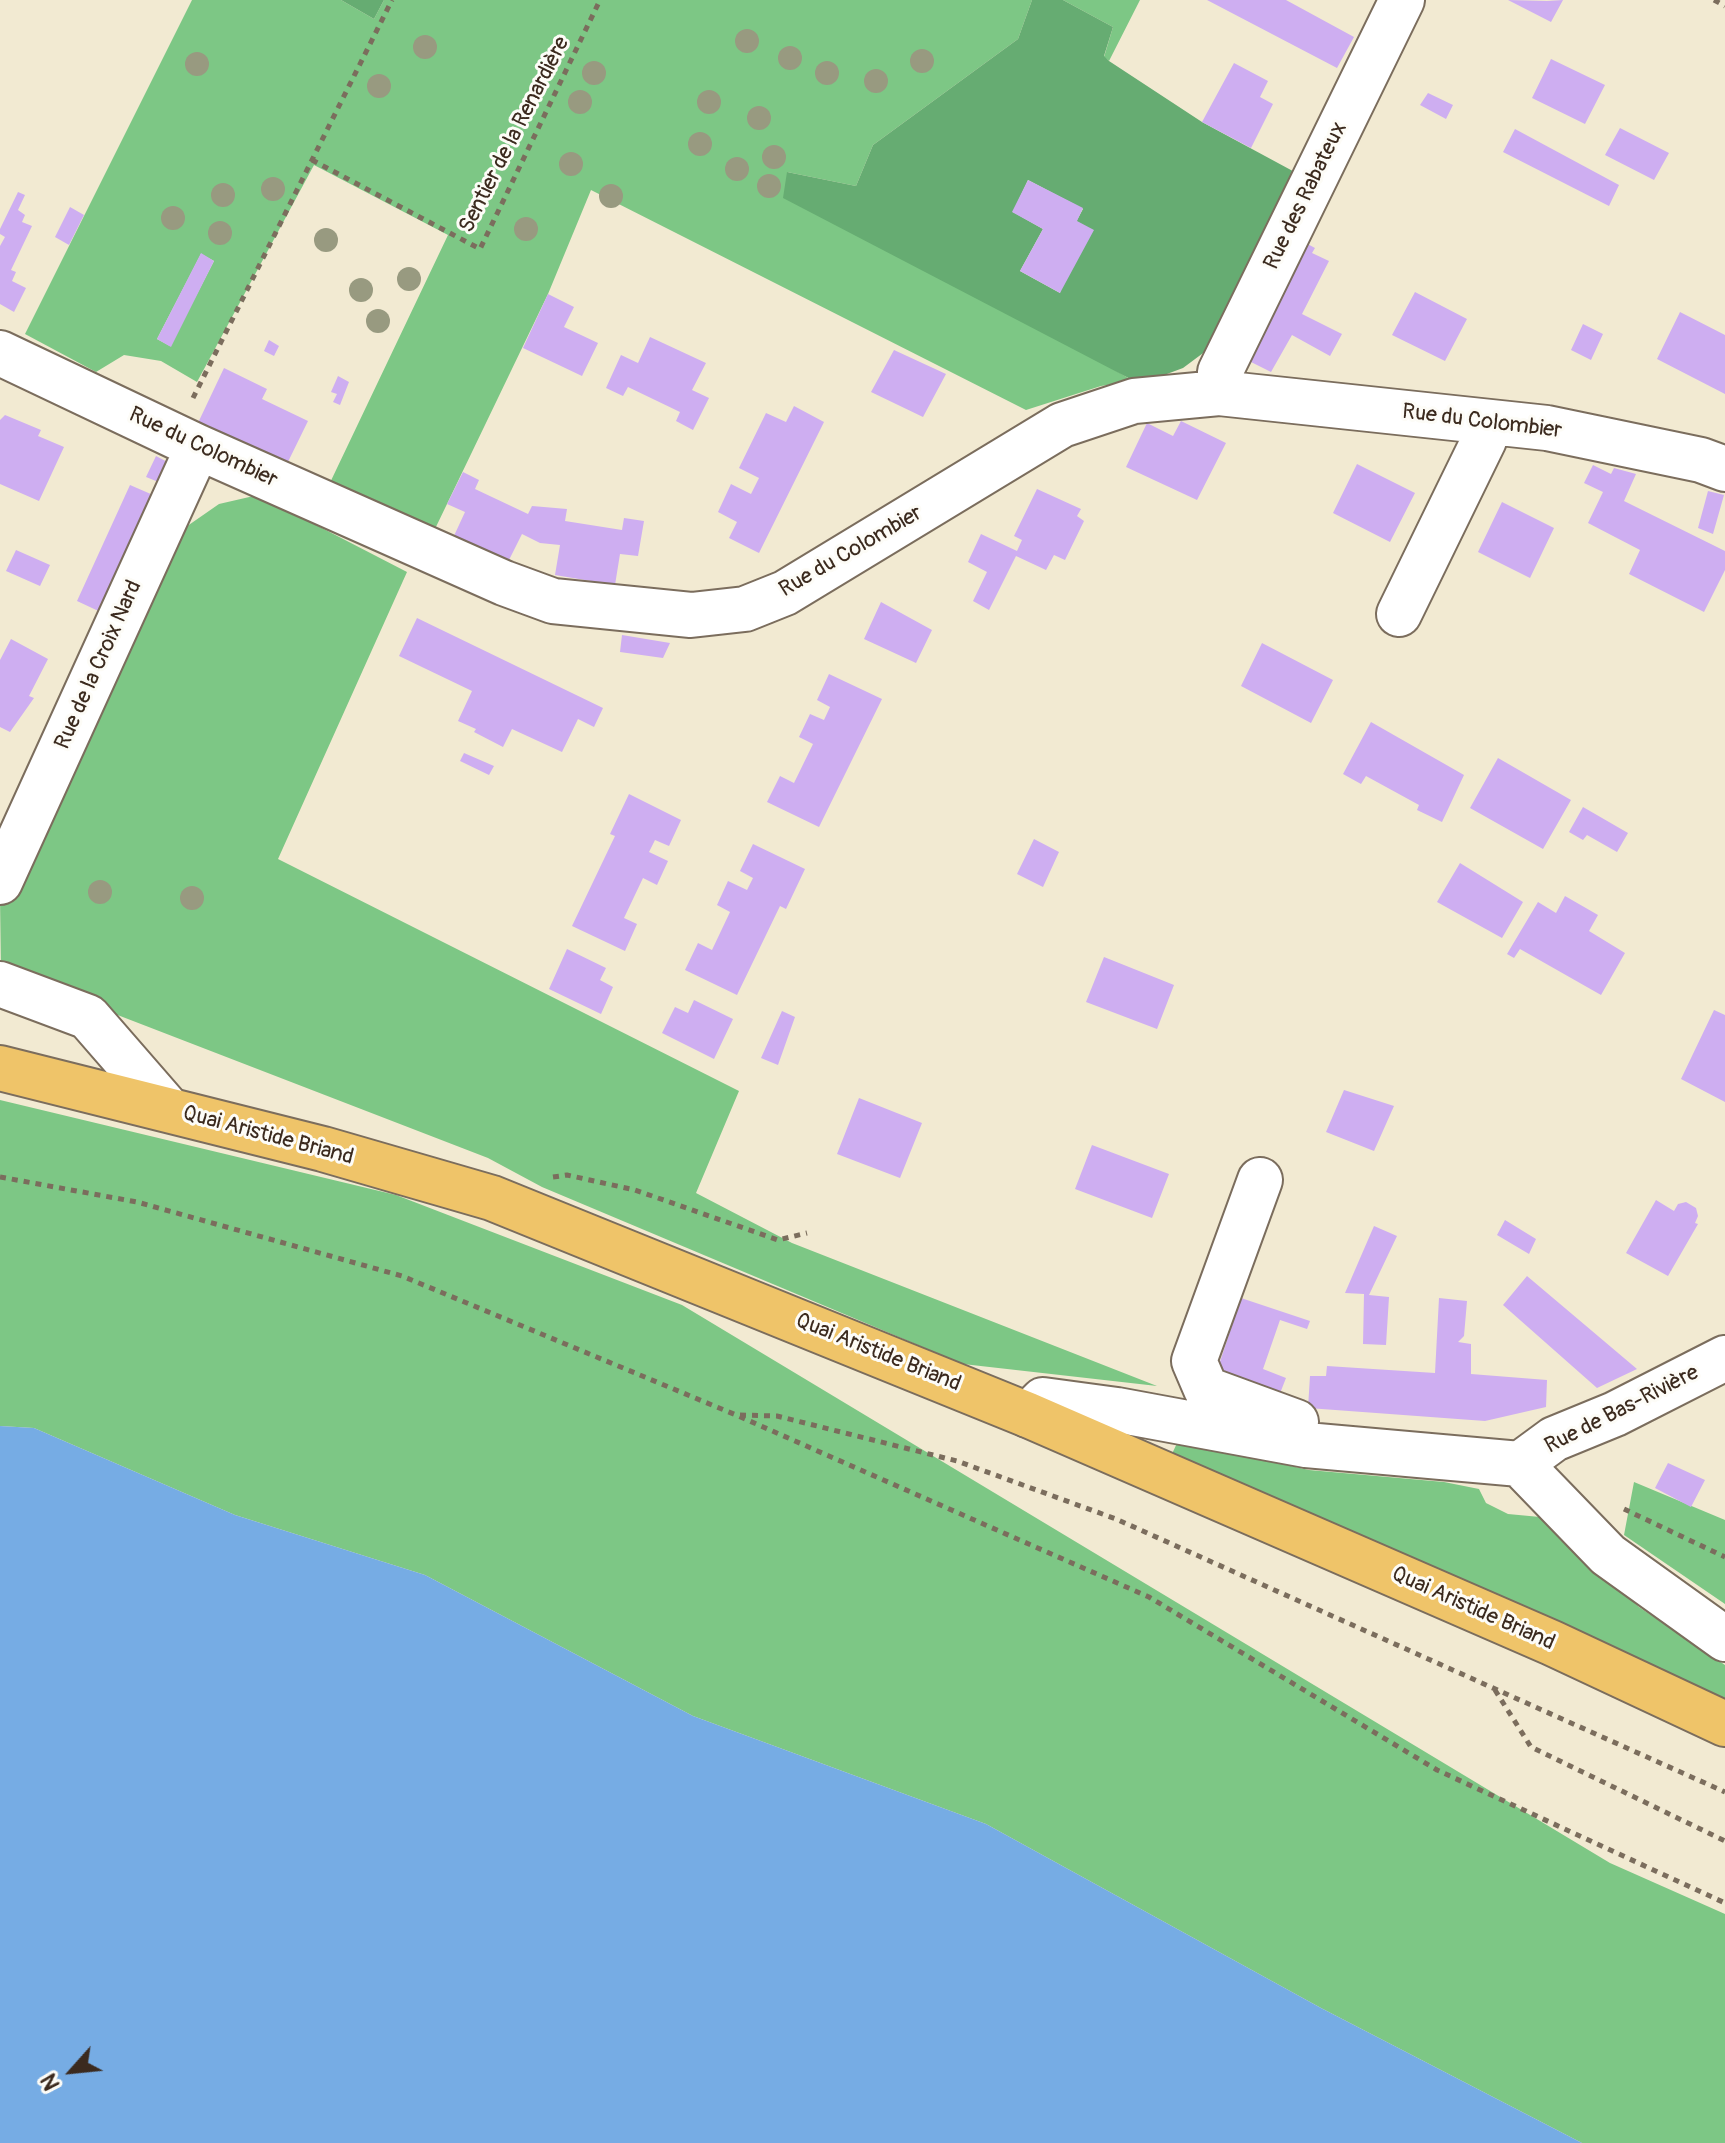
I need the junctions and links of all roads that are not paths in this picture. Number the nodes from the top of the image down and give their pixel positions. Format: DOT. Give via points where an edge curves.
graph roads {
  1 [pos="1402,0"];
  2 [pos="0,353"];
  3 [pos="1219,393"];
  4 [pos="1488,422"];
  5 [pos="187,441"];
  6 [pos="1725,469"];
  7 [pos="1399,614"];
  8 [pos="0,882"];
  9 [pos="0,984"];
  10 [pos="0,1068"];
  11 [pos="168,1109"];
  12 [pos="1260,1180"];
  13 [pos="1725,1358"];
  14 [pos="1028,1415"];
  15 [pos="1306,1445"];
  16 [pos="1520,1464"];
  17 [pos="1725,1639"];
  18 [pos="1725,1724"];
  1 -- 3 [label="street, Rue des Rabateux" via="1220,372"];
  2 -- 5 [label="street, Rue du Colombier"];
  3 -- 4 [label="street, Rue du Colombier"];
  3 -- 5 [label="street, Rue du Colombier" via="1134,401 1062,425 785,593 745,609 691,615 553,601"];
  4 -- 6 [label="street, Rue du Colombier" via="1562,431"];
  4 -- 7 [label="street"];
  5 -- 8 [label="street, Rue de la Croix Nard"];
  9 -- 11 [label="street" via="88,1017"];
  10 -- 11 [label="main road, Quai Aristide Briand"];
  11 -- 14 [label="main road, Quai Aristide Briand" via="492,1198"];
  12 -- 15 [label="street" via="1194,1361 1206,1389 1296,1422"];
  13 -- 16 [label="street, Rue de Bas-Rivière" via="1554,1439"];
  14 -- 15 [label="street" via="1043,1400"];
  14 -- 18 [label="main road, Quai Aristide Briand"];
  15 -- 16 [label="street"];
  16 -- 17 [label="street" via="1608,1555"];
}
